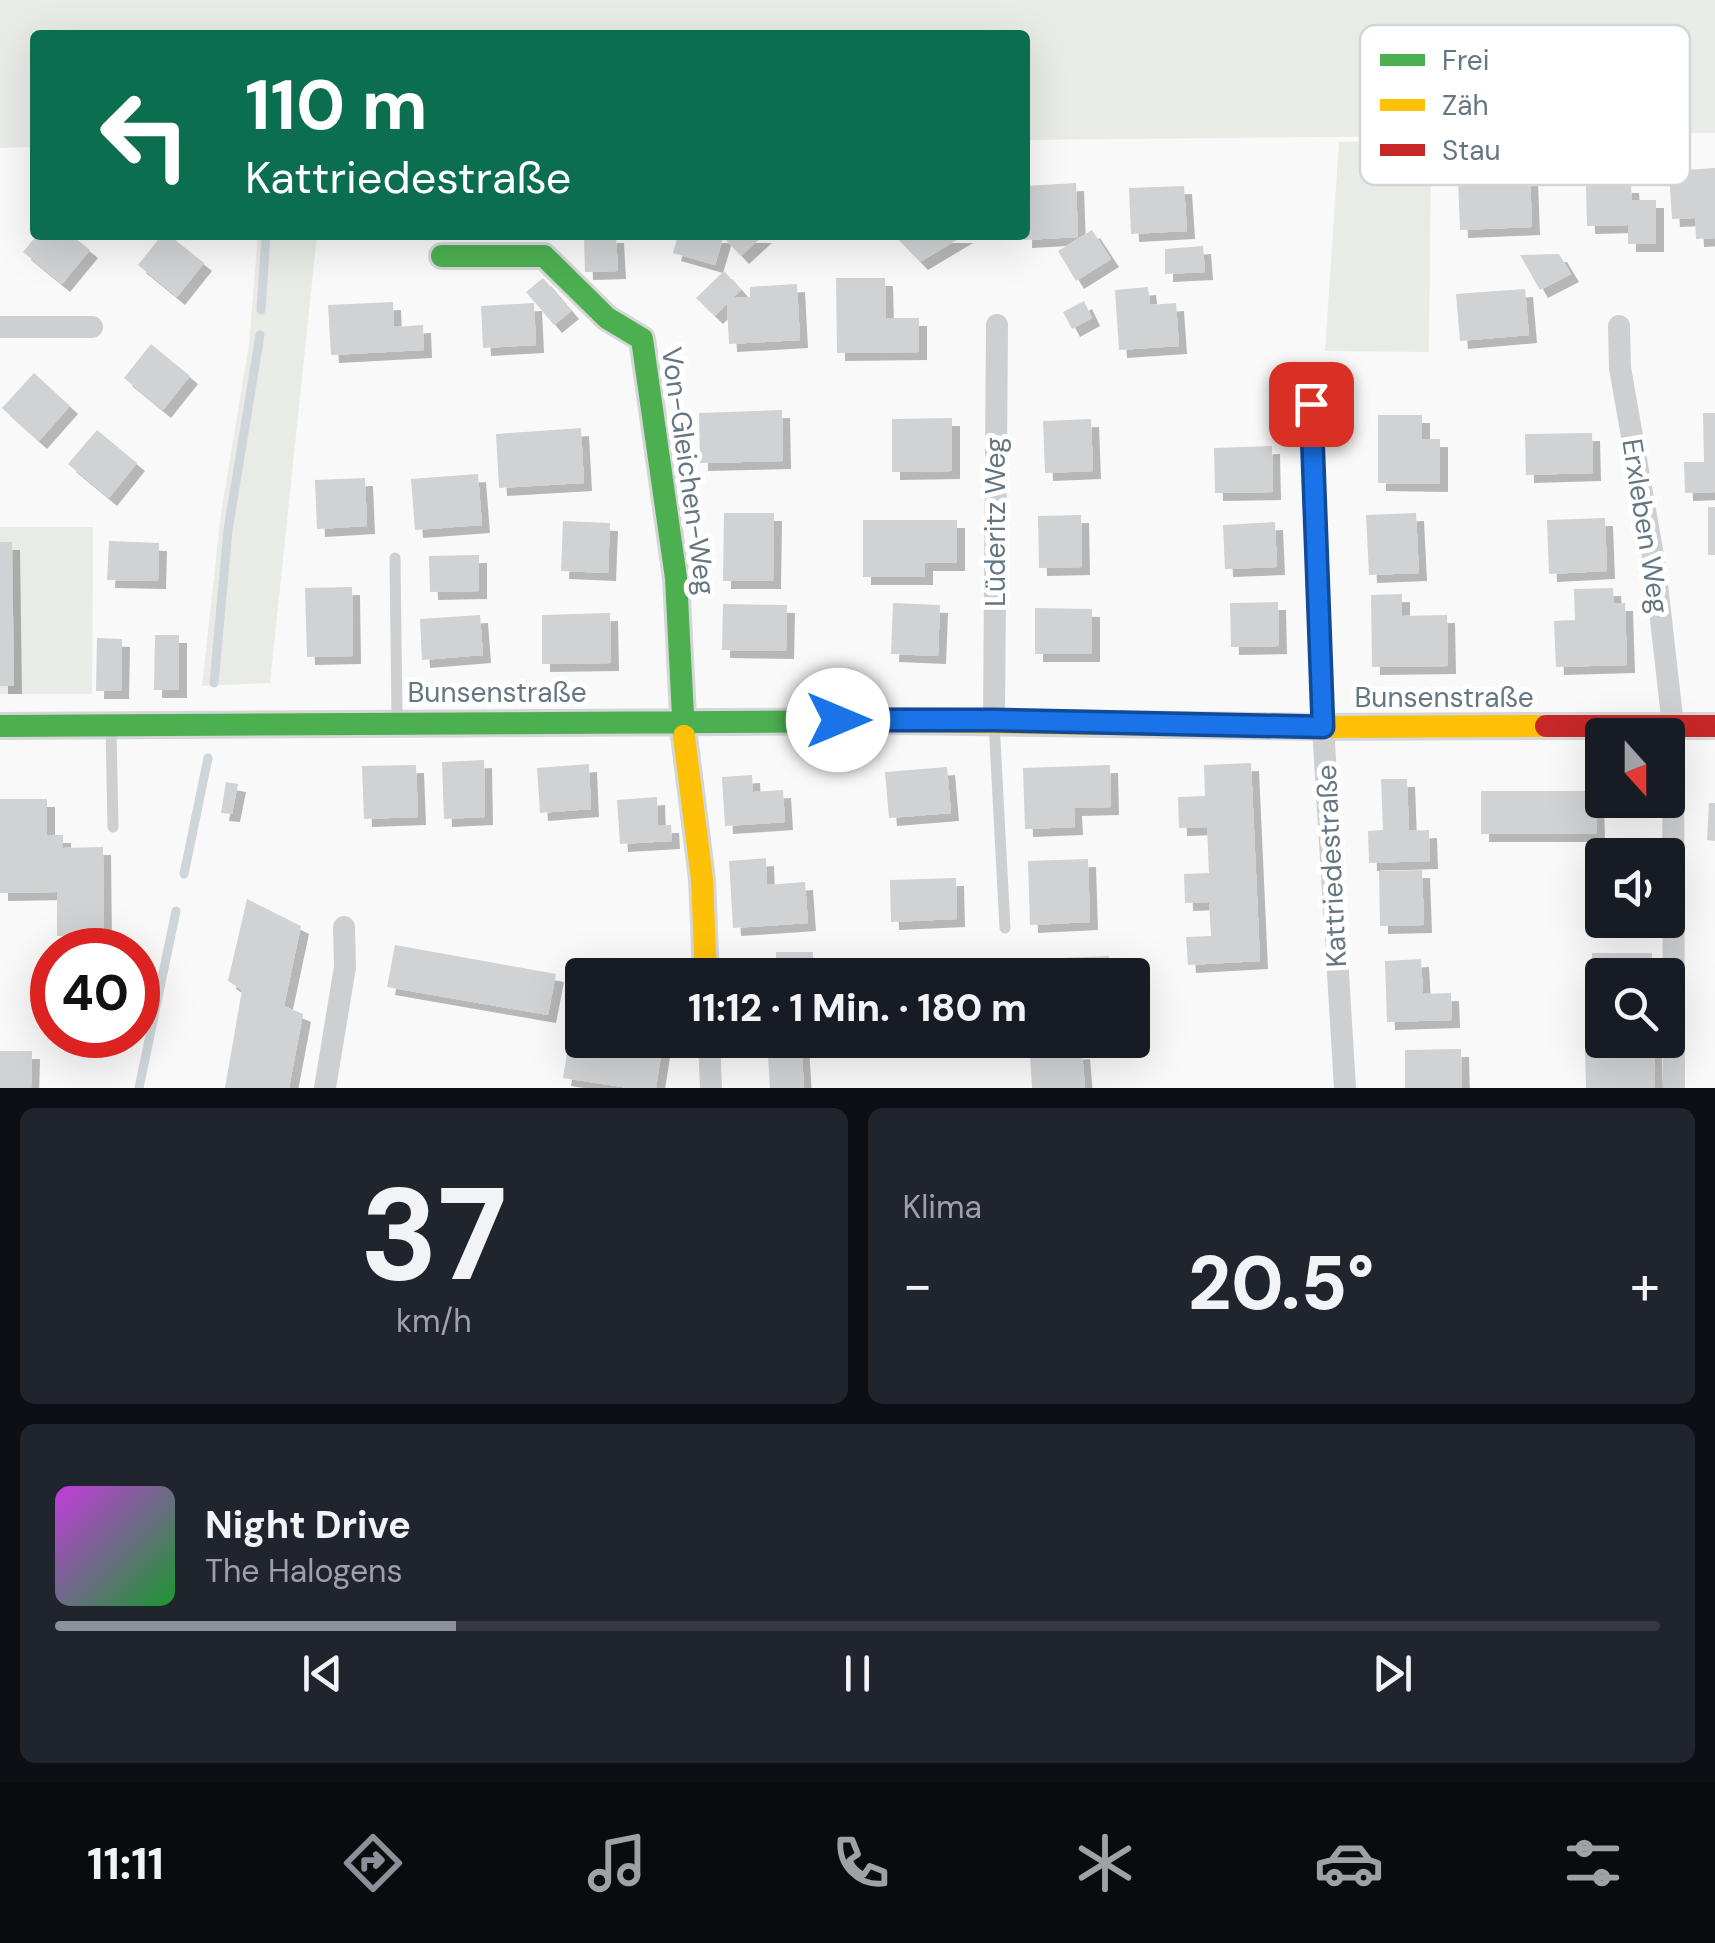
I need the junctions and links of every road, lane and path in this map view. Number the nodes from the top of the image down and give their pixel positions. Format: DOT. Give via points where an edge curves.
graph roads {
  1 [pos="442,256"];
  2 [pos="997,324"];
  3 [pos="1619,326"];
  4 [pos="0,327"];
  5 [pos="92,327"];
  6 [pos="1311,404"];
  7 [pos="395,558"];
  8 [pos="1671,718"];
  9 [pos="994,720"];
  10 [pos="682,722"];
  11 [pos="398,723"];
  12 [pos="0,726"];
  13 [pos="1585,726"];
  14 [pos="1685,726"];
  15 [pos="1715,726"];
  16 [pos="111,727"];
  17 [pos="1323,727"];
  18 [pos="1673,818"];
  19 [pos="113,828"];
  20 [pos="344,926"];
  21 [pos="1006,928"];
  22 [pos="705,958"];
  23 [pos="710,1058"];
  24 [pos="325,1088"];
  25 [pos="711,1088"];
  26 [pos="1344,1088"];
  27 [pos="1674,1088"];
  1 -- 10 [label="street, Von-Gleichen-Weg" via="544,256 607,318 642,339 676,578"];
  2 -- 9 [label="street, Lüderitz Weg"];
  3 -- 8 [label="street, Erxleben Weg"];
  4 -- 5 [label="street"];
  6 -- 17 [label="street, Kattriedestraße"];
  7 -- 11 [label="lane"];
  9 -- 10 [label="street, Bunsenstraße"];
  9 -- 17 [label="street, Bunsenstraße"];
  9 -- 21 [label="lane"];
  10 -- 11 [label="street, Bunsenstraße"];
  10 -- 22 [label="street, Von-Gleichen-Weg"];
  11 -- 16 [label="street, Bunsenstraße"];
  12 -- 16 [label="street, Bunsenstraße"];
  13 -- 17 [label="street, Bunsenstraße"];
  14 -- 15 [label="street, Bunsenstraße"];
  16 -- 19 [label="lane"];
  17 -- 26 [label="street, Kattriedestraße"];
  18 -- 27 [label="street, Erxleben Weg"];
  20 -- 24 [label="street" via="346,967"];
  23 -- 25 [label="street"];
}
